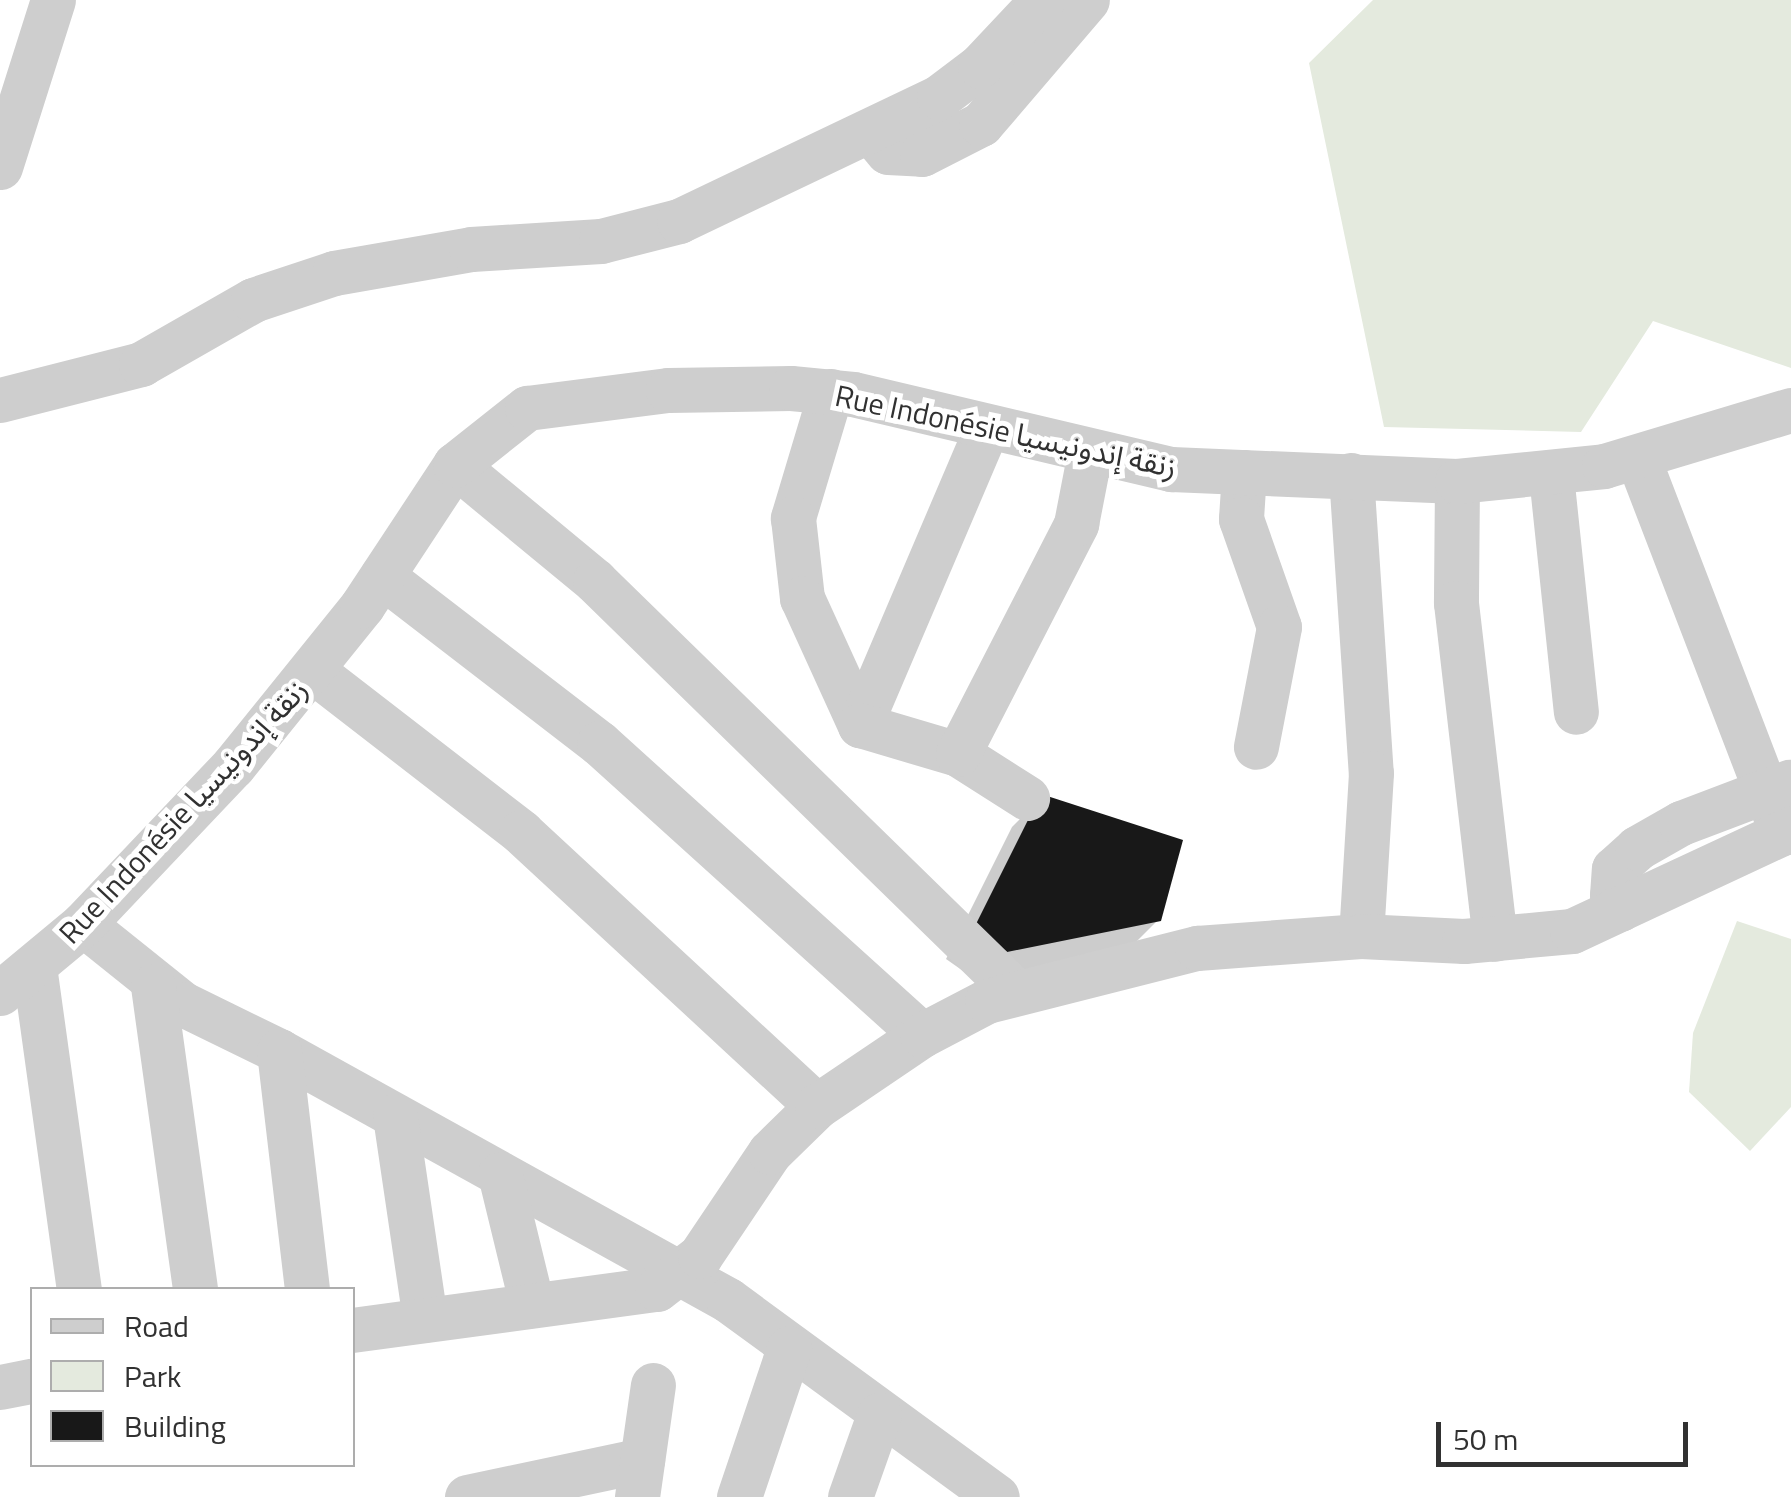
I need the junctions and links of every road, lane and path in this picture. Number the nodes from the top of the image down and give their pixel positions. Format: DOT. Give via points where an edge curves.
graph roads {
  1 [pos="53,0"];
  2 [pos="1042,0"];
  3 [pos="1087,0"];
  4 [pos="870,132"];
  5 [pos="0,167"];
  6 [pos="831,391"];
  7 [pos="0,400"];
  8 [pos="1789,418"];
  9 [pos="988,427"];
  10 [pos="1090,452"];
  11 [pos="1638,458"];
  12 [pos="455,465"];
  13 [pos="1244,472"];
  14 [pos="1551,474"];
  15 [pos="1351,475"];
  16 [pos="1457,481"];
  17 [pos="382,576"];
  18 [pos="312,671"];
  19 [pos="1576,712"];
  20 [pos="860,724"];
  21 [pos="1256,746"];
  22 [pos="958,754"];
  23 [pos="1777,787"];
  24 [pos="1027,798"];
  25 [pos="1786,831"];
  26 [pos="1620,909"];
  27 [pos="83,924"];
  28 [pos="1361,936"];
  29 [pos="1494,939"];
  30 [pos="17,980"];
  31 [pos="153,986"];
  32 [pos="1016,992"];
  33 [pos="922,1035"];
  34 [pos="279,1050"];
  35 [pos="817,1106"];
  36 [pos="394,1116"];
  37 [pos="500,1174"];
  38 [pos="676,1275"];
  39 [pos="78,1287"];
  40 [pos="195,1287"];
  41 [pos="307,1287"];
  42 [pos="532,1305"];
  43 [pos="425,1320"];
  44 [pos="355,1330"];
  45 [pos="788,1348"];
  46 [pos="30,1381"];
  47 [pos="653,1385"];
  48 [pos="0,1386"];
  49 [pos="879,1415"];
  50 [pos="639,1478"];
  51 [pos="488,1495"];
  52 [pos="740,1497"];
  53 [pos="850,1497"];
  54 [pos="997,1497"];
  1 -- 5 [label="street"];
  2 -- 4 [label="street" via="959,84"];
  3 -- 4 [label="street" via="981,124 922,154 888,152"];
  4 -- 7 [label="street" via="658,228 586,242 471,248 334,273 252,300 141,364"];
  6 -- 9 [label="street, Rue Indonésie زنقة إندونيسيا"];
  6 -- 12 [label="street, Rue Indonésie زنقة إندونيسيا" via="668,390 562,400 510,416"];
  6 -- 20 [label="street" via="793,518 802,598"];
  8 -- 11 [label="street, Rue Indonésie زنقة إندونيسيا"];
  9 -- 10 [label="street, Rue Indonésie زنقة إندونيسيا"];
  9 -- 20 [label="street"];
  10 -- 13 [label="street, Rue Indonésie زنقة إندونيسيا" via="1171,469"];
  10 -- 22 [label="street" via="1076,524"];
  11 -- 14 [label="street, Rue Indonésie زنقة إندونيسيا"];
  11 -- 23 [label="street"];
  12 -- 17 [label="street, Rue Indonésie زنقة إندونيسيا"];
  12 -- 32 [label="street" via="595,581"];
  13 -- 15 [label="street, Rue Indonésie زنقة إندونيسيا"];
  13 -- 21 [label="street" via="1241,519 1279,627"];
  14 -- 16 [label="street, Rue Indonésie زنقة إندونيسيا"];
  14 -- 19 [label="street"];
  15 -- 16 [label="street, Rue Indonésie زنقة إندونيسيا"];
  15 -- 28 [label="street" via="1371,774"];
  16 -- 29 [label="street" via="1456,603"];
  17 -- 18 [label="street, Rue Indonésie زنقة إندونيسيا"];
  17 -- 33 [label="street" via="599,743"];
  18 -- 27 [label="street, Rue Indonésie زنقة إندونيسيا" via="233,766"];
  18 -- 35 [label="street" via="520,832"];
  20 -- 22 [label="street"];
  22 -- 24 [label="street"];
  23 -- 25 [label="street"];
  23 -- 26 [label="street" via="1680,823 1637,848 1614,869 1612,895"];
  25 -- 26 [label="street"];
  26 -- 29 [label="street" via="1572,931"];
  27 -- 30 [label="street, Rue Indonésie زنقة إندونيسيا"];
  27 -- 31 [label="street"];
  28 -- 29 [label="street"];
  28 -- 32 [label="street" via="1197,948"];
  30 -- 39 [label="street"];
  31 -- 34 [label="street"];
  31 -- 40 [label="street"];
  32 -- 33 [label="street"];
  33 -- 35 [label="street"];
  34 -- 36 [label="street"];
  34 -- 41 [label="street"];
  35 -- 38 [label="street" via="770,1152 700,1256"];
  36 -- 37 [label="street"];
  36 -- 43 [label="street"];
  37 -- 38 [label="street"];
  37 -- 42 [label="street"];
  38 -- 42 [label="street" via="657,1290"];
  38 -- 45 [label="street" via="728,1300"];
  42 -- 43 [label="street"];
  43 -- 44 [label="street"];
  45 -- 49 [label="street"];
  45 -- 52 [label="street"];
  46 -- 48 [label="street"];
  47 -- 50 [label="street"];
  49 -- 53 [label="street"];
  49 -- 54 [label="street"];
  50 -- 51 [label="street"];
}
